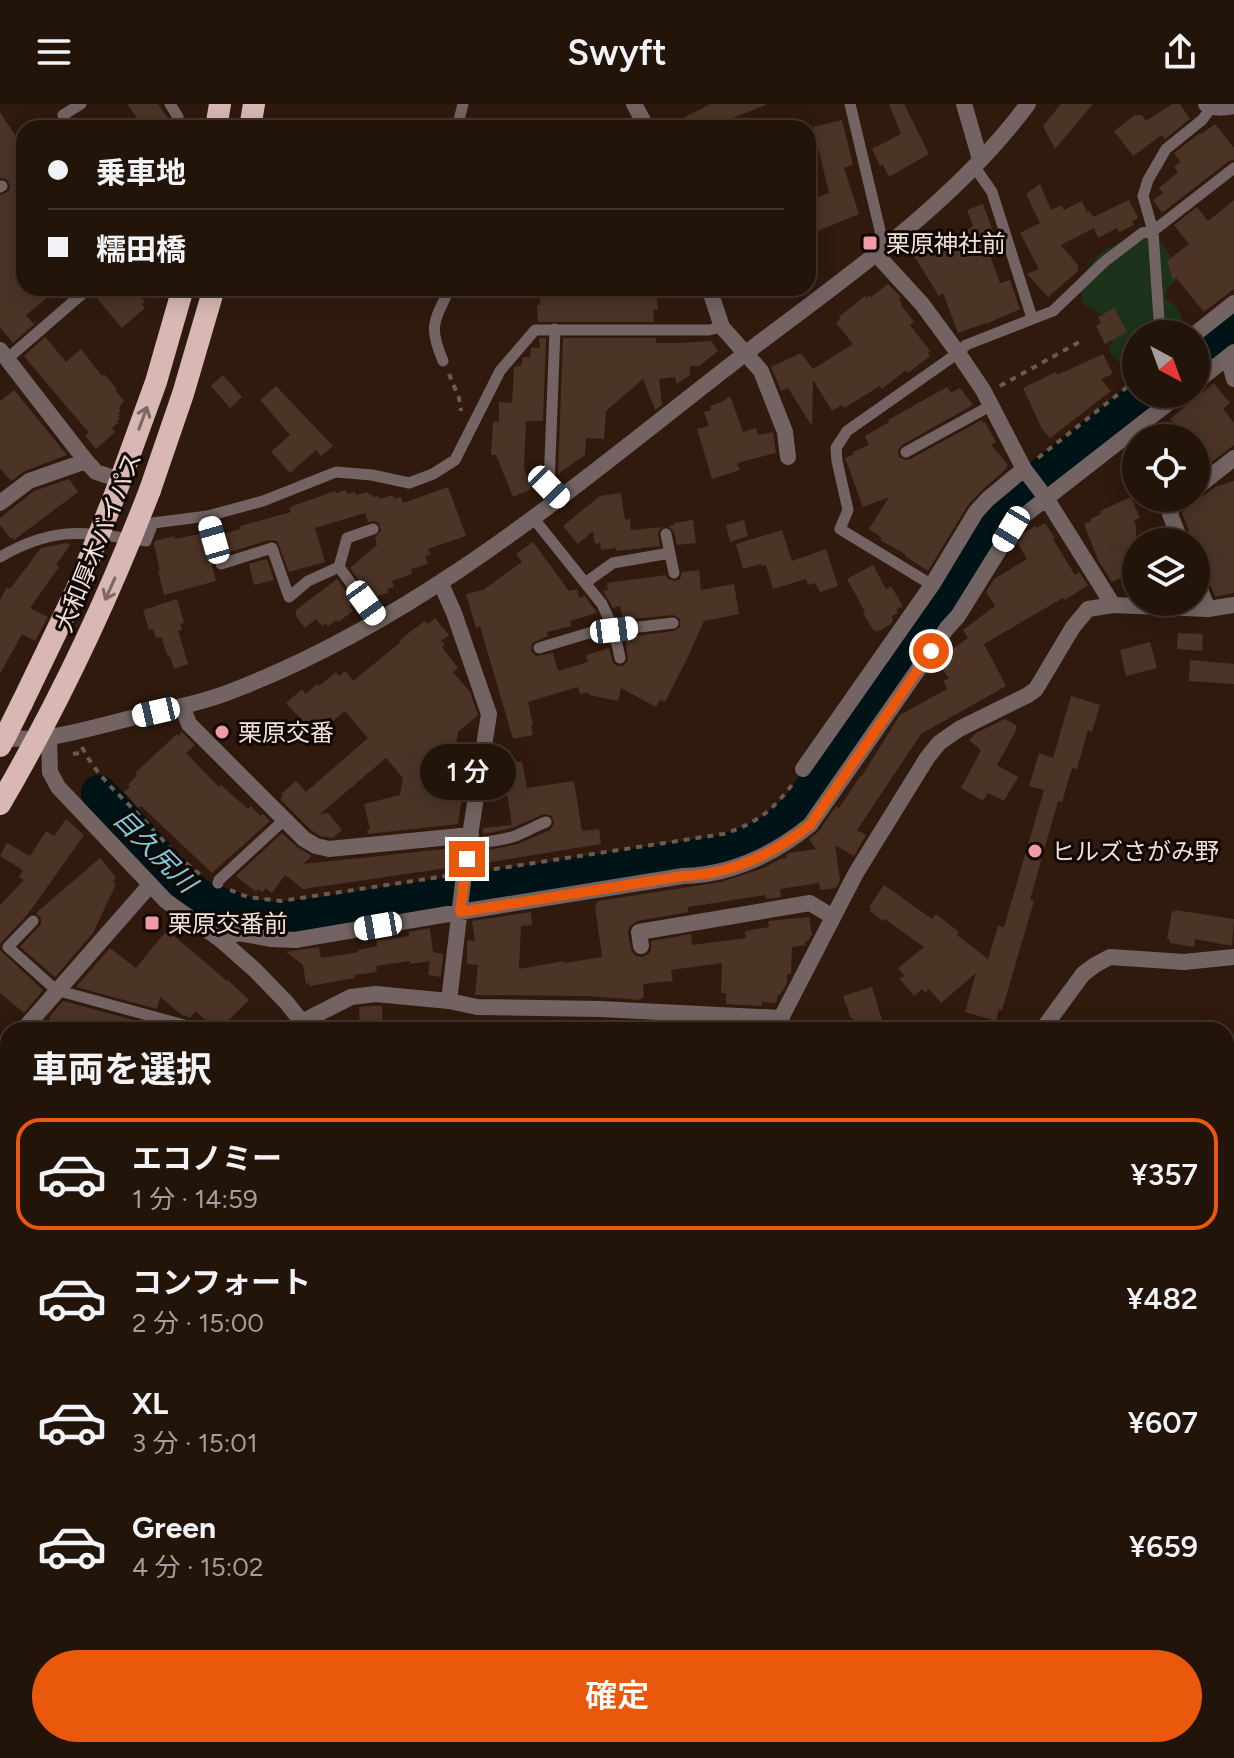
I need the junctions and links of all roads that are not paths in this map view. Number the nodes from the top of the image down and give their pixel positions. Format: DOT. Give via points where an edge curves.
graph roads {
  1 [pos="81,104"];
  2 [pos="170,104"];
  3 [pos="850,104"];
  4 [pos="964,104"];
  5 [pos="1028,104"];
  6 [pos="1209,106"];
  7 [pos="1234,106"];
  8 [pos="178,117"];
  9 [pos="66,120"];
  10 [pos="977,163"];
  11 [pos="1234,168"];
  12 [pos="1153,231"];
  13 [pos="880,251"];
  14 [pos="80,296"];
  15 [pos="181,296"];
  16 [pos="212,296"];
  17 [pos="446,296"];
  18 [pos="712,296"];
  19 [pos="1234,303"];
  20 [pos="1032,318"];
  21 [pos="1159,320"];
  22 [pos="1210,322"];
  23 [pos="722,327"];
  24 [pos="555,329"];
  25 [pos="746,353"];
  26 [pos="958,353"];
  27 [pos="1231,355"];
  28 [pos="7,360"];
  29 [pos="443,361"];
  30 [pos="1210,371"];
  31 [pos="1234,379"];
  32 [pos="0,380"];
  33 [pos="987,400"];
  34 [pos="1161,408"];
  35 [pos="906,452"];
  36 [pos="788,457"];
  37 [pos="1234,458"];
  38 [pos="86,461"];
  39 [pos="1026,471"];
  40 [pos="1210,477"];
  41 [pos="118,486"];
  42 [pos="1044,495"];
  43 [pos="560,498"];
  44 [pos="0,503"];
  45 [pos="208,516"];
  46 [pos="534,519"];
  47 [pos="373,529"];
  48 [pos="666,534"];
  49 [pos="670,553"];
  50 [pos="0,557"];
  51 [pos="339,567"];
  52 [pos="674,573"];
  53 [pos="585,583"];
  54 [pos="441,584"];
  55 [pos="932,585"];
  56 [pos="1113,605"];
  57 [pos="1122,605"];
  58 [pos="1234,605"];
  59 [pos="1210,609"];
  60 [pos="379,622"];
  61 [pos="673,623"];
  62 [pos="613,628"];
  63 [pos="539,648"];
  64 [pos="620,658"];
  65 [pos="182,706"];
  66 [pos="49,737"];
  67 [pos="0,739"];
  68 [pos="0,746"];
  69 [pos="803,769"];
  70 [pos="0,804"];
  71 [pos="284,820"];
  72 [pos="546,822"];
  73 [pos="470,840"];
  74 [pos="215,883"];
  75 [pos="150,885"];
  76 [pos="460,909"];
  77 [pos="833,917"];
  78 [pos="33,921"];
  79 [pos="221,940"];
  80 [pos="641,946"];
  81 [pos="1234,957"];
  82 [pos="56,990"];
  83 [pos="449,1001"];
  84 [pos="30,1022"];
  85 [pos="173,1022"];
  86 [pos="298,1022"];
  87 [pos="310,1022"];
  88 [pos="759,1022"];
  89 [pos="784,1022"];
  90 [pos="1044,1022"];
  91 [pos="1234,1155"];
  92 [pos="1234,1166"];
  1 -- 9 [label="lane" via="63,115"];
  2 -- 8 [label="lane"];
  3 -- 13 [label="lane"];
  4 -- 10 [label="street"];
  5 -- 10 [label="street"];
  6 -- 7 [label="street"];
  6 -- 12 [label="lane" via="1202,120 1166,149 1148,180 1143,196"];
  10 -- 13 [label="street"];
  10 -- 20 [label="lane" via="992,192"];
  11 -- 12 [label="lane"];
  12 -- 20 [label="lane" via="1142,233 1104,262 1053,311"];
  12 -- 21 [label="lane"];
  13 -- 25 [label="street"];
  13 -- 26 [label="street"];
  14 -- 28 [label="lane"];
  41 -- 15 [label="highway, 大和厚木バイパス, one-way"];
  16 -- 70 [label="highway, 大和厚木バイパス, one-way, bridge" via="122,564 85,646"];
  17 -- 29 [label="lane" via="433,326"];
  18 -- 23 [label="street"];
  19 -- 22 [label="street"];
  20 -- 26 [label="lane"];
  23 -- 24 [label="lane"];
  23 -- 25 [label="street"];
  24 -- 43 [label="lane" via="549,487"];
  24 -- 45 [label="lane" via="535,330 500,371 455,460 433,474 409,483 336,472"];
  25 -- 36 [label="street" via="761,371 785,432"];
  25 -- 43 [label="street"];
  26 -- 33 [label="street"];
  26 -- 55 [label="lane" via="847,431 836,448 848,510 840,529"];
  27 -- 30 [label="street"];
  27 -- 31 [label="street"];
  28 -- 32 [label="street"];
  28 -- 38 [label="street"];
  33 -- 35 [label="lane"];
  33 -- 39 [label="street"];
  34 -- 42 [label="street"];
  37 -- 40 [label="street"];
  38 -- 41 [label="street"];
  38 -- 44 [label="street" via="29,481"];
  39 -- 42 [label="street"];
  39 -- 55 [label="street" via="976,512"];
  41 -- 68 [label="highway, 大和厚木バイパス, bridge" via="76,591"];
  42 -- 56 [label="street"];
  42 -- 76 [label="street" via="1011,529 958,616 810,825 791,840 749,863 705,876"];
  43 -- 46 [label="street"];
  45 -- 50 [label="lane" via="153,523 146,541 75,532 21,544"];
  45 -- 51 [label="lane" via="221,564 272,548 289,597"];
  46 -- 53 [label="lane"];
  46 -- 54 [label="street"];
  47 -- 51 [label="lane" via="347,538"];
  48 -- 49 [label="lane"];
  49 -- 52 [label="lane"];
  49 -- 53 [label="lane" via="613,563"];
  51 -- 60 [label="lane"];
  53 -- 62 [label="lane"];
  54 -- 60 [label="street"];
  54 -- 73 [label="street" via="489,714"];
  55 -- 69 [label="street"];
  56 -- 57 [label="street"];
  56 -- 77 [label="street" via="1088,609 1036,689 939,743"];
  58 -- 59 [label="street"];
  60 -- 65 [label="street" via="301,663"];
  61 -- 62 [label="lane"];
  62 -- 63 [label="lane"];
  62 -- 64 [label="lane"];
  65 -- 66 [label="street"];
  65 -- 71 [label="street" via="189,724"];
  66 -- 67 [label="street"];
  66 -- 75 [label="street" via="50,772 58,787"];
  71 -- 73 [label="street" via="304,839 329,849"];
  71 -- 74 [label="lane"];
  72 -- 73 [label="lane" via="504,839"];
  73 -- 76 [label="street"];
  75 -- 79 [label="street"];
  75 -- 82 [label="street"];
  76 -- 79 [label="street" via="295,940 238,933"];
  76 -- 83 [label="street"];
  77 -- 80 [label="street" via="810,903 639,932"];
  77 -- 89 [label="street"];
  78 -- 82 [label="lane" via="8,947"];
  79 -- 86 [label="street" via="255,970"];
  81 -- 90 [label="street" via="1184,962 1110,957 1083,974"];
  82 -- 84 [label="street"];
  82 -- 85 [label="lane"];
  83 -- 87 [label="street" via="364,995 351,997"];
  83 -- 88 [label="street" via="477,1007 600,1009"];
  91 -- 92 [label="street"];
}
